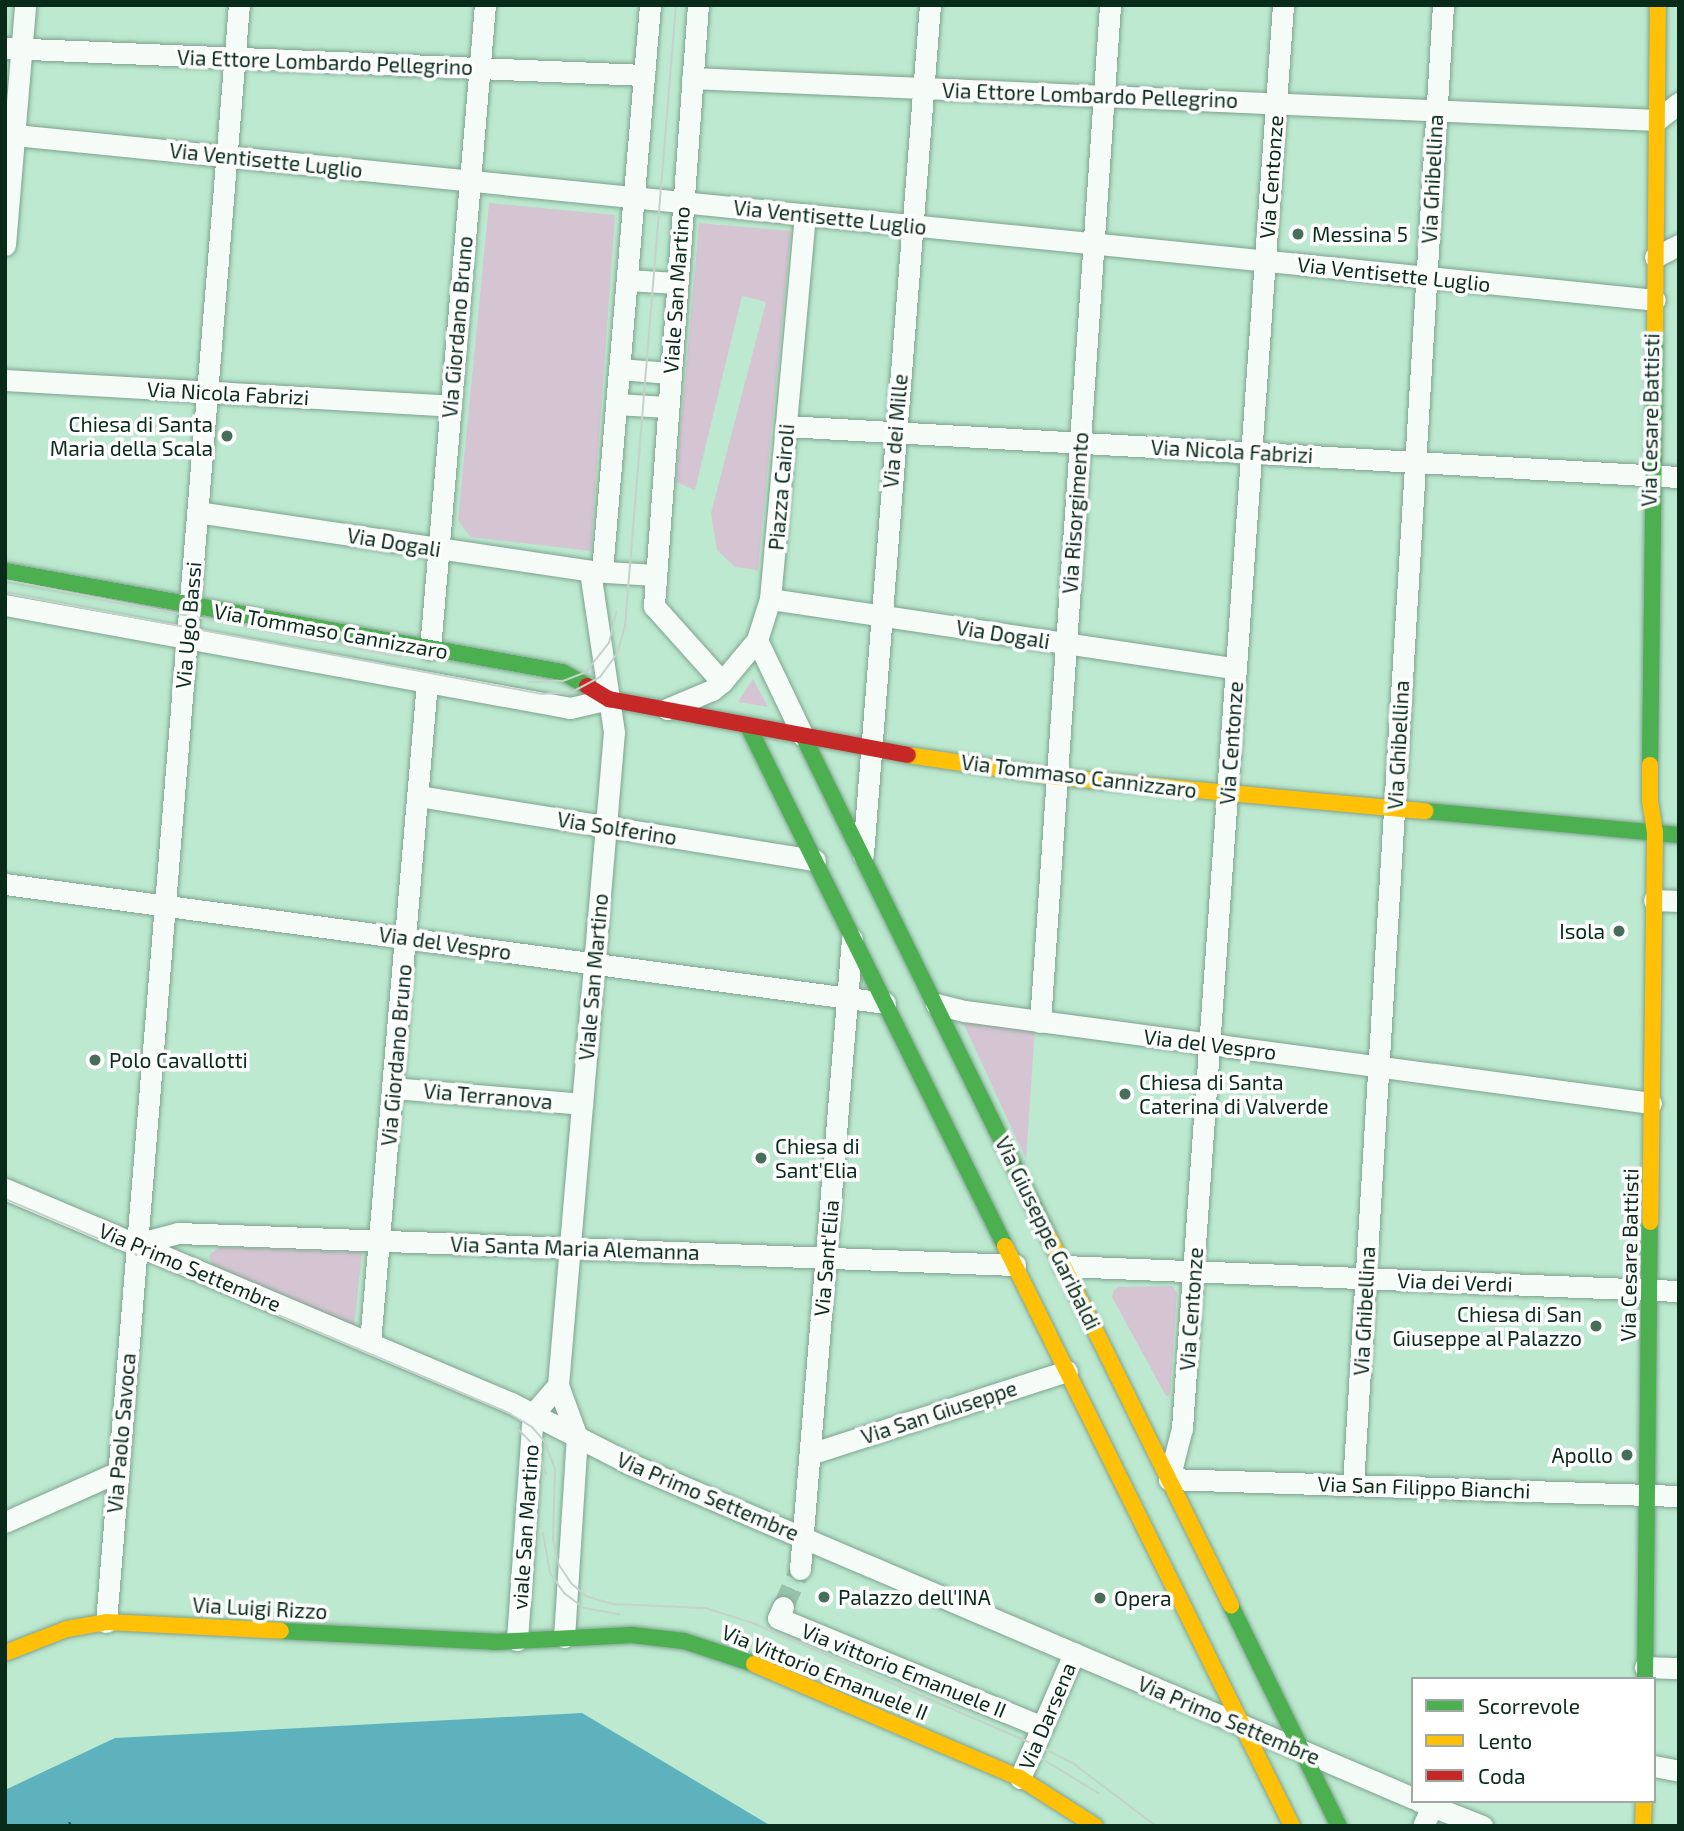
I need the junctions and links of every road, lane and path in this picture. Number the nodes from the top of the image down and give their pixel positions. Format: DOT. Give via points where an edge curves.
graph roads {
  1 [pos="25,5"];
  2 [pos="239,5"];
  3 [pos="485,5"];
  4 [pos="650,5"];
  5 [pos="698,5"];
  6 [pos="930,5"];
  7 [pos="1110,5"];
  8 [pos="1283,5"];
  9 [pos="1443,5"];
  10 [pos="1658,5"];
  11 [pos="1675,5"];
  12 [pos="1674,43"];
  13 [pos="13,48"];
  14 [pos="234,58"];
  15 [pos="479,68"];
  16 [pos="1674,69"];
  17 [pos="644,75"];
  18 [pos="692,78"];
  19 [pos="923,87"];
  20 [pos="1104,95"];
  21 [pos="1276,103"];
  22 [pos="1436,110"];
  23 [pos="1670,110"];
  24 [pos="10,134"];
  25 [pos="226,156"];
  26 [pos="470,181"];
  27 [pos="634,197"];
  28 [pos="682,202"];
  29 [pos="806,215"];
  30 [pos="912,225"];
  31 [pos="1094,244"];
  32 [pos="5,245"];
  33 [pos="1669,250"];
  34 [pos="1265,261"];
  35 [pos="1426,277"];
  36 [pos="626,280"];
  37 [pos="676,284"];
  38 [pos="1655,300"];
  39 [pos="619,369"];
  40 [pos="670,373"];
  41 [pos="5,380"];
  42 [pos="207,392"];
  43 [pos="616,404"];
  44 [pos="451,406"];
  45 [pos="667,407"];
  46 [pos="786,426"];
  47 [pos="895,432"];
  48 [pos="1080,443"];
  49 [pos="1251,452"];
  50 [pos="1415,462"];
  51 [pos="1668,480"];
  52 [pos="197,512"];
  53 [pos="438,548"];
  54 [pos="5,571"];
  55 [pos="596,571"];
  56 [pos="655,575"];
  57 [pos="771,599"];
  58 [pos="189,605"];
  59 [pos="5,606"];
  60 [pos="880,615"];
  61 [pos="187,639"];
  62 [pos="757,640"];
  63 [pos="1066,643"];
  64 [pos="430,649"];
  65 [pos="1236,669"];
  66 [pos="427,682"];
  67 [pos="722,682"];
  68 [pos="609,699"];
  69 [pos="664,709"];
  70 [pos="748,726"];
  71 [pos="803,736"];
  72 [pos="869,748"];
  73 [pos="1057,776"];
  74 [pos="1227,793"];
  75 [pos="419,796"];
  76 [pos="1667,802"];
  77 [pos="1394,809"];
  78 [pos="606,826"];
  79 [pos="1655,833"];
  80 [pos="1679,835"];
  81 [pos="863,856"];
  82 [pos="814,860"];
  83 [pos="5,884"];
  84 [pos="1654,900"];
  85 [pos="1679,901"];
  86 [pos="165,906"];
  87 [pos="405,937"];
  88 [pos="852,937"];
  89 [pos="594,963"];
  90 [pos="849,996"];
  91 [pos="885,1003"];
  92 [pos="936,1004"];
  93 [pos="1040,1022"];
  94 [pos="1209,1044"];
  95 [pos="1379,1066"];
  96 [pos="393,1088"];
  97 [pos="1651,1103"];
  98 [pos="582,1104"];
  99 [pos="5,1189"];
  100 [pos="380,1241"];
  101 [pos="137,1244"];
  102 [pos="570,1247"];
  103 [pos="827,1258"];
  104 [pos="1015,1265"];
  105 [pos="1064,1266"];
  106 [pos="1193,1272"];
  107 [pos="1366,1279"];
  108 [pos="1649,1290"];
  109 [pos="1679,1291"];
  110 [pos="370,1343"];
  111 [pos="1067,1371"];
  112 [pos="558,1385"];
  113 [pos="533,1414"];
  114 [pos="577,1437"];
  115 [pos="810,1454"];
  116 [pos="118,1472"];
  117 [pos="1169,1479"];
  118 [pos="1353,1485"];
  119 [pos="1647,1495"];
  120 [pos="1679,1496"];
  121 [pos="5,1522"];
  122 [pos="803,1537"];
  123 [pos="800,1569"];
  124 [pos="783,1607"];
  125 [pos="106,1622"];
  126 [pos="564,1637"];
  127 [pos="517,1640"];
  128 [pos="5,1653"];
  129 [pos="1074,1653"];
  130 [pos="1679,1668"];
  131 [pos="1645,1673"];
  132 [pos="1243,1725"];
  133 [pos="1042,1727"];
  134 [pos="1303,1750"];
  135 [pos="1656,1766"];
  136 [pos="1679,1770"];
  137 [pos="1020,1778"];
  138 [pos="1411,1803"];
  139 [pos="1644,1803"];
  140 [pos="1422,1808"];
  141 [pos="1095,1826"];
  142 [pos="1292,1826"];
  143 [pos="1339,1826"];
  144 [pos="1482,1826"];
  145 [pos="1643,1826"];
  1 -- 13 [label="street"];
  2 -- 14 [label="street, Via Ugo Bassi"];
  3 -- 15 [label="street, Via Giordano Bruno"];
  4 -- 17 [label="street, Viale San Martino"];
  5 -- 18 [label="street, Viale San Martino"];
  6 -- 19 [label="street, Via dei Mille"];
  7 -- 20 [label="street, Via Risorgimento"];
  8 -- 21 [label="street, Via Centonze"];
  9 -- 22 [label="street, Via Ghibellina"];
  10 -- 23 [label="street, Via Cesare Battisti"];
  11 -- 12 [label="street"];
  13 -- 14 [label="street, Via Ettore Lombardo Pellegrino"];
  13 -- 24 [label="street"];
  14 -- 15 [label="street, Via Ettore Lombardo Pellegrino"];
  14 -- 25 [label="street, Via Ugo Bassi"];
  15 -- 17 [label="street, Via Ettore Lombardo Pellegrino"];
  15 -- 26 [label="street, Via Giordano Bruno"];
  16 -- 23 [label="street, Via Cesare Battisti"];
  17 -- 27 [label="street, Viale San Martino"];
  18 -- 19 [label="street, Via Ettore Lombardo Pellegrino"];
  18 -- 28 [label="street, Viale San Martino"];
  19 -- 20 [label="street, Via Ettore Lombardo Pellegrino"];
  19 -- 30 [label="street, Via dei Mille"];
  20 -- 21 [label="street, Via Ettore Lombardo Pellegrino"];
  20 -- 31 [label="street, Via Risorgimento"];
  21 -- 22 [label="street, Via Ettore Lombardo Pellegrino"];
  21 -- 34 [label="street, Via Centonze"];
  22 -- 23 [label="street, Via Ettore Lombardo Pellegrino"];
  22 -- 35 [label="street, Via Ghibellina"];
  23 -- 33 [label="street, Via Cesare Battisti"];
  24 -- 25 [label="street, Via Ventisette Luglio"];
  24 -- 32 [label="street"];
  25 -- 26 [label="street, Via Ventisette Luglio"];
  25 -- 42 [label="street, Via Ugo Bassi"];
  26 -- 27 [label="street, Via Ventisette Luglio"];
  26 -- 44 [label="street, Via Giordano Bruno"];
  27 -- 28 [label="street, Via Ventisette Luglio"];
  27 -- 36 [label="street, Viale San Martino"];
  28 -- 29 [label="street, Via Ventisette Luglio"];
  28 -- 37 [label="street, Viale San Martino"];
  29 -- 30 [label="street, Via Ventisette Luglio"];
  29 -- 46 [label="street, Piazza Cairoli"];
  30 -- 31 [label="street, Via Ventisette Luglio"];
  30 -- 47 [label="street, Via dei Mille"];
  31 -- 34 [label="street, Via Ventisette Luglio"];
  31 -- 48 [label="street, Via Risorgimento"];
  33 -- 38 [label="street, Via Cesare Battisti"];
  33 -- 51 [label="street, Via Cesare Battisti"];
  34 -- 35 [label="street, Via Ventisette Luglio"];
  34 -- 49 [label="street, Via Centonze"];
  35 -- 38 [label="street, Via Ventisette Luglio"];
  35 -- 50 [label="street, Via Ghibellina"];
  36 -- 37 [label="street"];
  36 -- 39 [label="street, Viale San Martino"];
  37 -- 40 [label="street, Viale San Martino"];
  38 -- 51 [label="street, Via Cesare Battisti"];
  39 -- 40 [label="street"];
  39 -- 43 [label="street, Viale San Martino"];
  40 -- 45 [label="street, Viale San Martino"];
  41 -- 42 [label="street, Via Nicola Fabrizi"];
  42 -- 44 [label="street, Via Nicola Fabrizi"];
  42 -- 52 [label="street, Via Ugo Bassi"];
  43 -- 45 [label="street"];
  43 -- 55 [label="street, Viale San Martino"];
  44 -- 53 [label="street, Via Giordano Bruno"];
  45 -- 56 [label="street, Viale San Martino"];
  46 -- 47 [label="street, Via Nicola Fabrizi"];
  46 -- 57 [label="street, Piazza Cairoli"];
  47 -- 48 [label="street, Via Nicola Fabrizi"];
  47 -- 60 [label="street, Via dei Mille"];
  48 -- 49 [label="street, Via Nicola Fabrizi"];
  48 -- 63 [label="street, Via Risorgimento"];
  49 -- 50 [label="street, Via Nicola Fabrizi"];
  49 -- 65 [label="street, Via Centonze"];
  50 -- 51 [label="street, Via Nicola Fabrizi"];
  50 -- 77 [label="street, Via Ghibellina"];
  51 -- 79 [label="street, Via Cesare Battisti" via="1650,801"];
  52 -- 53 [label="street, Via Dogali"];
  52 -- 58 [label="street, Via Ugo Bassi"];
  53 -- 55 [label="street, Via Dogali"];
  53 -- 64 [label="street, Via Giordano Bruno"];
  54 -- 58 [label="street, Via Tommaso Cannizzaro"];
  55 -- 56 [label="street, Via Dogali"];
  55 -- 68 [label="street, Viale San Martino"];
  56 -- 67 [label="street, Viale San Martino" via="654,606"];
  57 -- 60 [label="street, Via Dogali"];
  57 -- 62 [label="street, Piazza Cairoli"];
  58 -- 61 [label="street, Via Ugo Bassi"];
  58 -- 64 [label="street, Via Tommaso Cannizzaro"];
  59 -- 61 [label="street, Via Tommaso Cannizzaro"];
  60 -- 63 [label="street, Via Dogali"];
  60 -- 72 [label="street, Via dei Mille"];
  61 -- 66 [label="street, Via Tommaso Cannizzaro"];
  61 -- 86 [label="street, Via Ugo Bassi"];
  62 -- 67 [label="street, Piazza Cairoli"];
  62 -- 71 [label="street, Via Giuseppe Garibaldi"];
  63 -- 65 [label="street, Via Dogali"];
  63 -- 73 [label="street, Via Risorgimento"];
  64 -- 68 [label="street, Via Tommaso Cannizzaro" via="562,672"];
  65 -- 74 [label="street, Via Centonze"];
  66 -- 68 [label="street, Via Tommaso Cannizzaro" via="570,708"];
  66 -- 75 [label="street, Via Giordano Bruno"];
  67 -- 69 [label="street, Piazza Cairoli"];
  68 -- 69 [label="street, Via Tommaso Cannizzaro"];
  68 -- 78 [label="street, Viale San Martino" via="614,732"];
  69 -- 70 [label="street, Via Tommaso Cannizzaro"];
  70 -- 71 [label="street, Via Tommaso Cannizzaro"];
  70 -- 82 [label="street, Via Giuseppe Garibaldi"];
  71 -- 72 [label="street, Via Tommaso Cannizzaro"];
  71 -- 81 [label="street, Via Giuseppe Garibaldi"];
  72 -- 73 [label="street, Via Tommaso Cannizzaro"];
  72 -- 81 [label="street, Via dei Mille"];
  73 -- 74 [label="street, Via Tommaso Cannizzaro"];
  73 -- 93 [label="street, Via Risorgimento"];
  74 -- 77 [label="street, Via Tommaso Cannizzaro"];
  74 -- 94 [label="street, Via Centonze"];
  75 -- 78 [label="street, Via Solferino"];
  75 -- 87 [label="street, Via Giordano Bruno"];
  76 -- 79 [label="street, Via Cesare Battisti"];
  77 -- 79 [label="street, Via Tommaso Cannizzaro"];
  77 -- 95 [label="street, Via Ghibellina"];
  78 -- 82 [label="street, Via Solferino"];
  78 -- 89 [label="street, Viale San Martino"];
  79 -- 80 [label="street, Via Tommaso Cannizzaro"];
  79 -- 84 [label="street, Via Cesare Battisti"];
  81 -- 92 [label="street, Via Giuseppe Garibaldi"];
  82 -- 88 [label="street, Via Giuseppe Garibaldi"];
  83 -- 86 [label="street, Via del Vespro"];
  84 -- 85 [label="street"];
  84 -- 97 [label="street, Via Cesare Battisti"];
  86 -- 87 [label="street, Via del Vespro"];
  86 -- 101 [label="street, Via Ugo Bassi"];
  87 -- 89 [label="street, Via del Vespro"];
  87 -- 96 [label="street, Via Giordano Bruno"];
  88 -- 90 [label="street, Via Sant'Elia"];
  88 -- 91 [label="street, Via Giuseppe Garibaldi"];
  89 -- 90 [label="street, Via del Vespro"];
  89 -- 98 [label="street, Viale San Martino"];
  90 -- 91 [label="street, Via del Vespro"];
  90 -- 103 [label="street, Via Sant'Elia"];
  91 -- 104 [label="street, Via Giuseppe Garibaldi"];
  92 -- 93 [label="street, Via del Vespro"];
  92 -- 105 [label="street, Via Giuseppe Garibaldi"];
  93 -- 94 [label="street, Via del Vespro"];
  94 -- 95 [label="street, Via del Vespro"];
  94 -- 106 [label="street, Via Centonze"];
  95 -- 97 [label="street, Via del Vespro"];
  95 -- 107 [label="street, Via Ghibellina"];
  96 -- 98 [label="street, Via Terranova"];
  96 -- 100 [label="street, Via Giordano Bruno"];
  97 -- 108 [label="street, Via Cesare Battisti"];
  98 -- 102 [label="street, Viale San Martino"];
  99 -- 101 [label="street, Via Primo Settembre"];
  100 -- 101 [label="street, Via Santa Maria Alemanna" via="178,1233"];
  100 -- 102 [label="street, Via Santa Maria Alemanna"];
  100 -- 110 [label="street, Via Giordano Bruno"];
  101 -- 110 [label="street, Via Primo Settembre"];
  101 -- 116 [label="street, Via Paolo Savoca"];
  102 -- 103 [label="street, Via Santa Maria Alemanna"];
  102 -- 112 [label="street, Viale San Martino"];
  103 -- 104 [label="street, Via Santa Maria Alemanna"];
  103 -- 115 [label="street, Via Sant'Elia"];
  104 -- 111 [label="street, Via Giuseppe Garibaldi"];
  105 -- 106 [label="street, Via dei Verdi"];
  105 -- 117 [label="street, Via Giuseppe Garibaldi"];
  106 -- 107 [label="street, Via dei Verdi"];
  106 -- 117 [label="street, Via Centonze" via="1182,1428"];
  107 -- 108 [label="street, Via dei Verdi"];
  107 -- 118 [label="street, Via Ghibellina"];
  108 -- 109 [label="street, Via dei Verdi"];
  108 -- 119 [label="street, Via Cesare Battisti"];
  110 -- 113 [label="street, Via Primo Settembre"];
  111 -- 115 [label="street, Via San Giuseppe"];
  111 -- 132 [label="street, Via Giuseppe Garibaldi"];
  112 -- 113 [label="street"];
  112 -- 114 [label="street"];
  113 -- 114 [label="street, Via Primo Settembre"];
  113 -- 127 [label="street, viale San Martino"];
  114 -- 122 [label="street, Via Primo Settembre"];
  114 -- 126 [label="street"];
  115 -- 122 [label="street, Via Sant'Elia"];
  116 -- 121 [label="street"];
  116 -- 125 [label="street, Via Paolo Savoca"];
  117 -- 118 [label="street, Via San Filippo Bianchi"];
  117 -- 134 [label="street, Via Giuseppe Garibaldi"];
  118 -- 119 [label="street, Via San Filippo Bianchi"];
  119 -- 120 [label="street, Via San Filippo Bianchi"];
  119 -- 131 [label="street, Via Cesare Battisti"];
  122 -- 123 [label="street, Via Sant'Elia"];
  122 -- 129 [label="street, Via Primo Settembre"];
  124 -- 133 [label="street, Via vittorio Emanuele II" via="778,1618"];
  125 -- 127 [label="street, Via Luigi Rizzo"];
  125 -- 128 [label="street, Via Luigi Rizzo" via="67,1629"];
  126 -- 127 [label="street, Via Vittorio Emanuele II"];
  126 -- 137 [label="street, Via Vittorio Emanuele II" via="645,1636 703,1645"];
  129 -- 132 [label="street, Via Primo Settembre"];
  129 -- 133 [label="street, Via Darsena"];
  130 -- 131 [label="street"];
  132 -- 134 [label="street, Via Primo Settembre"];
  132 -- 142 [label="street, Via Giuseppe Garibaldi"];
  133 -- 137 [label="street, Via Darsena"];
  134 -- 138 [label="street, Via Primo Settembre"];
  134 -- 143 [label="street, Via Giuseppe Garibaldi"];
  135 -- 136 [label="street"];
  137 -- 141 [label="street, Via Vittorio Emanuele II"];
  139 -- 145 [label="street"];
  140 -- 144 [label="street, Via Primo Settembre"];
}
